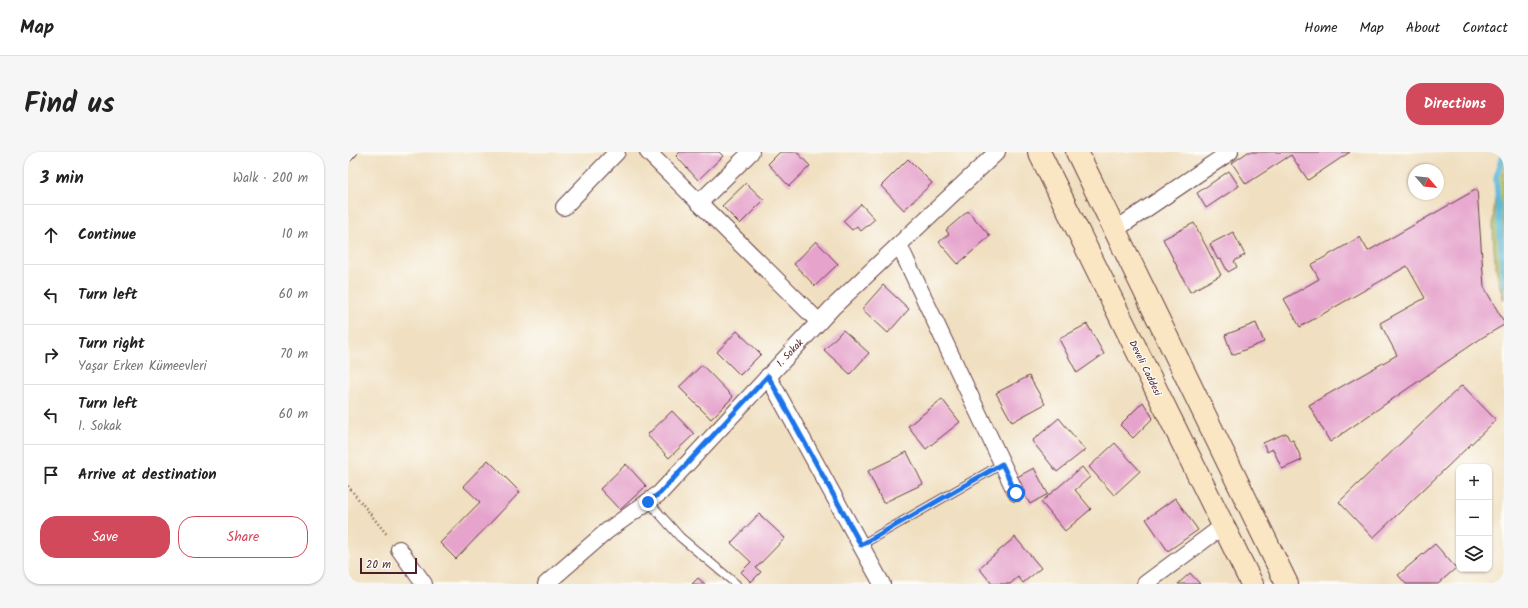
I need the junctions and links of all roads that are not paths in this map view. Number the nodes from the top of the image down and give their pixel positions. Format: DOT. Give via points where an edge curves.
graph roads {
  1 [pos="353,152"];
  2 [pos="617,152"];
  3 [pos="648,152"];
  4 [pos="750,152"];
  5 [pos="997,152"];
  6 [pos="1039,152"];
  7 [pos="1077,152"];
  8 [pos="1230,152"];
  9 [pos="348,157"];
  10 [pos="699,203"];
  11 [pos="564,207"];
  12 [pos="1115,230"];
  13 [pos="899,245"];
  14 [pos="819,322"];
  15 [pos="768,376"];
  16 [pos="1002,464"];
  17 [pos="1016,493"];
  18 [pos="648,502"];
  19 [pos="1223,526"];
  20 [pos="861,545"];
  21 [pos="398,549"];
  22 [pos="424,584"];
  23 [pos="546,584"];
  24 [pos="736,584"];
  25 [pos="882,584"];
  26 [pos="1145,584"];
  27 [pos="1252,584"];
  28 [pos="1287,584"];
  1 -- 9 [label="lane"];
  2 -- 11 [label="street"];
  3 -- 10 [label="street"];
  4 -- 10 [label="street"];
  5 -- 13 [label="street, 1. Sokak"];
  6 -- 19 [label="main road, Develi Caddesi"];
  7 -- 12 [label="main road"];
  8 -- 12 [label="street"];
  10 -- 14 [label="street"];
  12 -- 28 [label="main road"];
  13 -- 14 [label="street, 1. Sokak"];
  13 -- 16 [label="street"];
  14 -- 15 [label="street, 1. Sokak"];
  15 -- 18 [label="street, 1. Sokak" via="660,493"];
  15 -- 20 [label="street"];
  16 -- 17 [label="street"];
  16 -- 20 [label="lane"];
  18 -- 23 [label="street, 1. Sokak" via="607,531"];
  18 -- 24 [label="lane" via="680,537"];
  19 -- 26 [label="street"];
  19 -- 27 [label="main road, Develi Caddesi"];
  20 -- 25 [label="street"];
  21 -- 22 [label="street"];
}
